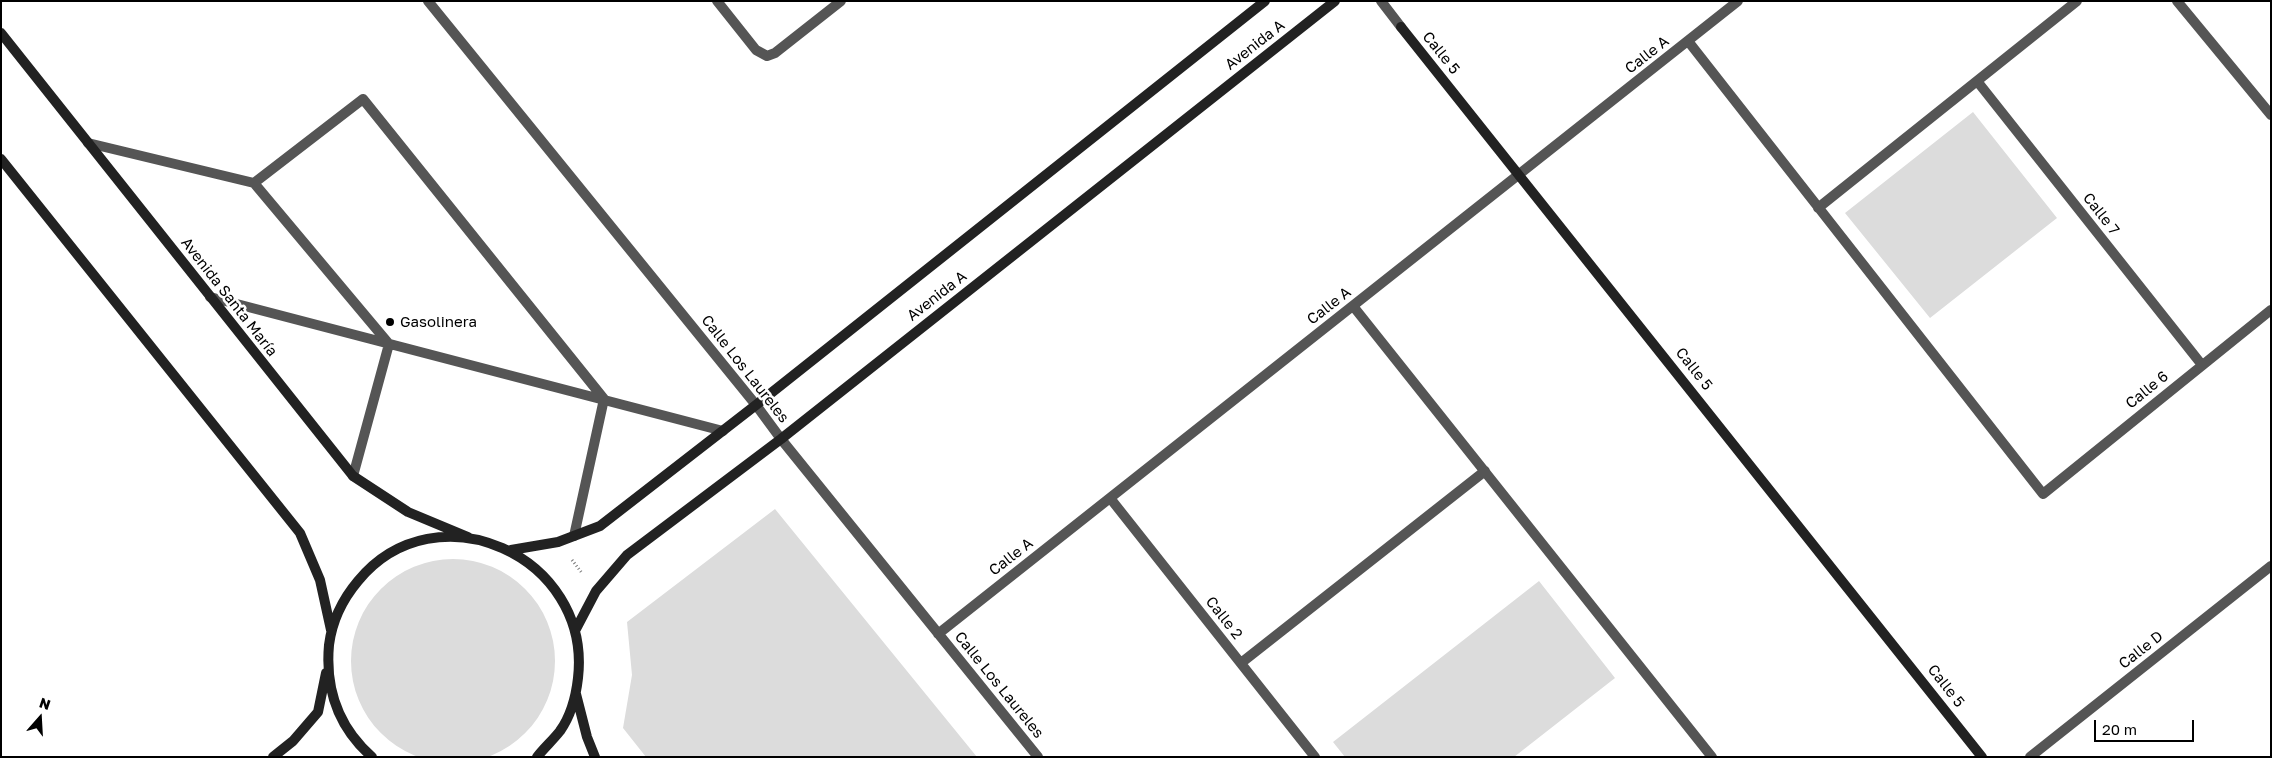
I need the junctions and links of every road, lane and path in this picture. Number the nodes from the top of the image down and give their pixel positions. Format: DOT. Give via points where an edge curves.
graph roads {
  1 [pos="428,1"];
  2 [pos="717,1"];
  3 [pos="841,1"];
  4 [pos="1264,1"];
  5 [pos="1335,1"];
  6 [pos="1381,1"];
  7 [pos="1738,1"];
  8 [pos="2077,1"];
  9 [pos="2177,1"];
  10 [pos="1,33"];
  11 [pos="1688,41"];
  12 [pos="1977,81"];
  13 [pos="2271,115"];
  14 [pos="88,143"];
  15 [pos="1,159"];
  16 [pos="1519,174"];
  17 [pos="254,183"];
  18 [pos="1818,208"];
  19 [pos="210,297"];
  20 [pos="1354,306"];
  21 [pos="2271,310"];
  22 [pos="390,344"];
  23 [pos="2202,365"];
  24 [pos="604,399"];
  25 [pos="756,405"];
  26 [pos="723,431"];
  27 [pos="781,439"];
  28 [pos="1485,471"];
  29 [pos="352,476"];
  30 [pos="1110,498"];
  31 [pos="574,536"];
  32 [pos="468,537"];
  33 [pos="558,542"];
  34 [pos="511,550"];
  35 [pos="2271,566"];
  36 [pos="596,591"];
  37 [pos="576,629"];
  38 [pos="331,630"];
  39 [pos="938,634"];
  40 [pos="1241,663"];
  41 [pos="327,670"];
  42 [pos="576,694"];
  43 [pos="1711,756"];
  44 [pos="273,757"];
  45 [pos="372,757"];
  46 [pos="537,757"];
  47 [pos="595,757"];
  48 [pos="1038,757"];
  49 [pos="1315,757"];
  50 [pos="1982,757"];
  51 [pos="2030,757"];
  1 -- 25 [label="street, Calle Los Laureles"];
  2 -- 3 [label="street" via="756,50 767,56"];
  4 -- 25 [label="street, Avenida A"];
  5 -- 27 [label="street, Avenida A"];
  6 -- 16 [label="street, Calle 5"];
  7 -- 11 [label="street, Calle A"];
  8 -- 12 [label="street"];
  9 -- 13 [label="street"];
  10 -- 14 [label="street, Avenida Santa María"];
  11 -- 16 [label="street, Calle A"];
  11 -- 18 [label="street"];
  12 -- 18 [label="street"];
  12 -- 23 [label="street, Calle 7"];
  14 -- 17 [label="street"];
  14 -- 19 [label="street, Avenida Santa María"];
  15 -- 38 [label="street" via="300,533 320,580"];
  16 -- 20 [label="street, Calle A"];
  16 -- 50 [label="street, Calle 5"];
  17 -- 22 [label="street"];
  17 -- 24 [label="street" via="363,99"];
  18 -- 23 [label="street, Calle 6" via="2043,494"];
  19 -- 22 [label="street"];
  19 -- 29 [label="street, Avenida Santa María"];
  20 -- 28 [label="street"];
  20 -- 30 [label="street, Calle A"];
  21 -- 23 [label="street, Calle 6"];
  22 -- 24 [label="street"];
  22 -- 29 [label="street"];
  24 -- 26 [label="street"];
  24 -- 31 [label="street"];
  25 -- 26 [label="street, Avenida A"];
  25 -- 27 [label="street, Calle Los Laureles"];
  26 -- 31 [label="street, Avenida A" via="600,526"];
  27 -- 36 [label="street, Avenida A" via="627,555"];
  27 -- 39 [label="street, Calle Los Laureles"];
  28 -- 40 [label="street"];
  28 -- 43 [label="street"];
  29 -- 32 [label="street, Avenida Santa María" via="408,512"];
  30 -- 39 [label="street, Calle A"];
  30 -- 40 [label="street, Calle 2"];
  31 -- 33 [label="street, Avenida A"];
  32 -- 34 [label="street"];
  32 -- 38 [label="street" via="432,538 397,549 367,570 344,598"];
  33 -- 34 [label="street, Avenida A"];
  33 -- 36 [label="path"];
  34 -- 37 [label="street" via="540,570 562,597"];
  35 -- 51 [label="street, Calle D"];
  36 -- 37 [label="street, Avenida A"];
  37 -- 42 [label="street" via="580,662"];
  38 -- 41 [label="street"];
  39 -- 48 [label="street, Calle Los Laureles"];
  40 -- 49 [label="street, Calle 2"];
  41 -- 44 [label="street" via="318,712"];
  41 -- 45 [label="street" via="336,709 356,743"];
  42 -- 46 [label="street" via="560,730"];
  42 -- 47 [label="street"];
}
